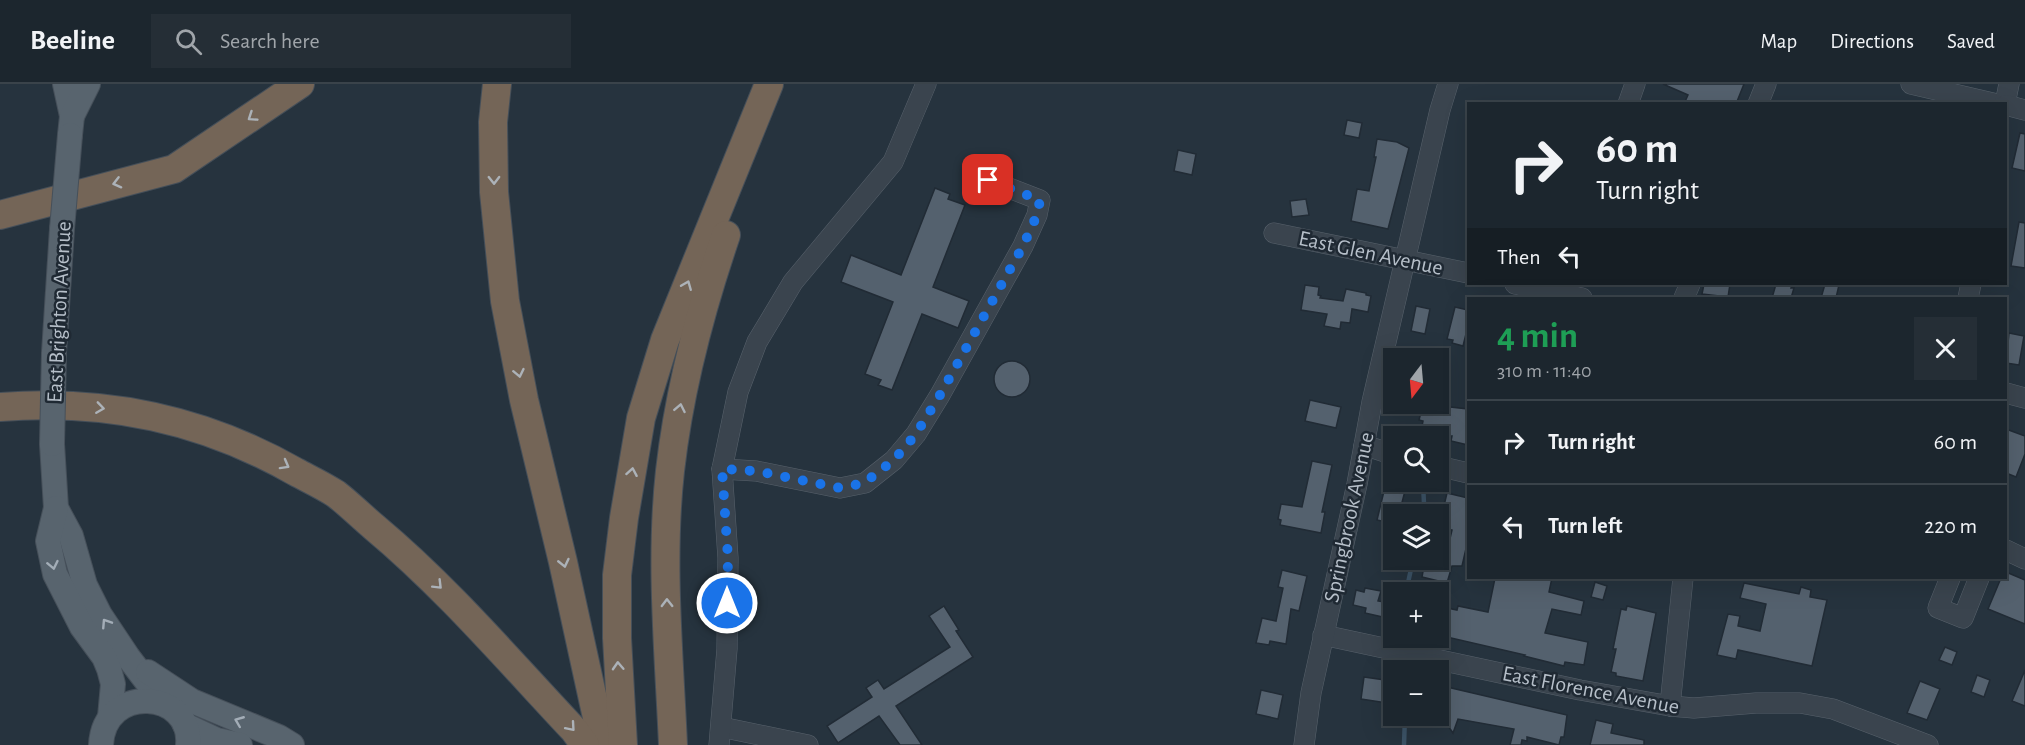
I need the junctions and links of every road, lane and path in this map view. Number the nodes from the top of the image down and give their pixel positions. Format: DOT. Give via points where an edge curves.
graph roads {
  1 [pos="65,84"];
  2 [pos="88,84"];
  3 [pos="300,84"];
  4 [pos="497,84"];
  5 [pos="769,84"];
  6 [pos="783,84"];
  7 [pos="926,84"];
  8 [pos="1448,84"];
  9 [pos="1635,84"];
  10 [pos="1766,84"];
  11 [pos="1911,84"];
  12 [pos="2008,84"];
  13 [pos="1629,102"];
  14 [pos="1759,102"];
  15 [pos="1988,102"];
  16 [pos="2005,102"];
  17 [pos="2007,105"];
  18 [pos="2025,110"];
  19 [pos="71,126"];
  20 [pos="974,174"];
  21 [pos="0,215"];
  22 [pos="1274,233"];
  23 [pos="1406,258"];
  24 [pos="1467,273"];
  25 [pos="1526,285"];
  26 [pos="1559,288"];
  27 [pos="1580,297"];
  28 [pos="2007,393"];
  29 [pos="2025,398"];
  30 [pos="0,407"];
  31 [pos="1364,445"];
  32 [pos="1383,451"];
  33 [pos="722,469"];
  34 [pos="1449,469"];
  35 [pos="1467,473"];
  36 [pos="56,508"];
  37 [pos="2007,550"];
  38 [pos="2025,559"];
  39 [pos="1683,579"];
  40 [pos="1950,579"];
  41 [pos="1979,579"];
  42 [pos="1323,634"];
  43 [pos="128,657"];
  44 [pos="164,704"];
  45 [pos="1670,706"];
  46 [pos="110,717"];
  47 [pos="186,735"];
  48 [pos="720,736"];
  49 [pos="101,745"];
  50 [pos="240,745"];
  51 [pos="292,745"];
  52 [pos="585,745"];
  53 [pos="603,745"];
  54 [pos="623,745"];
  55 [pos="673,745"];
  56 [pos="808,745"];
  57 [pos="1304,745"];
  58 [pos="1928,745"];
  1 -- 19 [label="main road, East Brighton Avenue"];
  2 -- 19 [label="main road, East Brighton Avenue"];
  3 -- 21 [label="highway, one-way" via="174,169"];
  4 -- 53 [label="highway, one-way" via="494,192 506,301"];
  54 -- 5 [label="highway, one-way" via="616,638 618,575 641,418 665,340"];
  55 -- 6 [label="highway, one-way" via="667,559 675,432 718,258"];
  7 -- 33 [label="street" via="893,162 793,282 757,342 738,392"];
  8 -- 23 [label="street, Springbrook Avenue"];
  9 -- 13 [label="street"];
  10 -- 14 [label="street"];
  11 -- 15 [label="street"];
  12 -- 16 [label="street"];
  17 -- 18 [label="street"];
  19 -- 36 [label="main road, East Brighton Avenue, bridge" via="54,353 52,444"];
  20 -- 33 [label="street" via="1040,200 1037,215 940,395 894,460 864,483 840,488 756,471"];
  22 -- 23 [label="street, East Glen Avenue"];
  23 -- 24 [label="street, East Glen Avenue"];
  23 -- 31 [label="street, Springbrook Avenue"];
  25 -- 26 [label="street"];
  26 -- 27 [label="street"];
  28 -- 29 [label="street"];
  30 -- 52 [label="highway, one-way" via="91,407 169,419 210,431 277,461 335,494 436,583"];
  31 -- 32 [label="street"];
  31 -- 42 [label="street, Springbrook Avenue"];
  33 -- 48 [label="street" via="728,558 727,649"];
  34 -- 35 [label="street"];
  43 -- 36 [label="main road, East Brighton Avenue, one-way" via="85,585 70,536"];
  36 -- 46 [label="main road, East Brighton Avenue, one-way" via="48,541 55,574 82,627 104,657 112,684"];
  37 -- 38 [label="street"];
  39 -- 45 [label="street"];
  40 -- 41 [label="street" via="1938,608 1963,618"];
  42 -- 45 [label="street, East Florence Avenue"];
  42 -- 57 [label="street, Springbrook Avenue"];
  43 -- 44 [label="main road, East Brighton Avenue"];
  51 -- 43 [label="main road, one-way" via="192,701"];
  44 -- 46 [label="main road" via="135,701"];
  44 -- 47 [label="main road, East Brighton Avenue" via="176,713"];
  45 -- 58 [label="street, East Florence Avenue" via="1800,703 1833,709"];
  46 -- 49 [label="main road, East Brighton Avenue"];
  47 -- 50 [label="main road"];
  48 -- 56 [label="street"];
}
